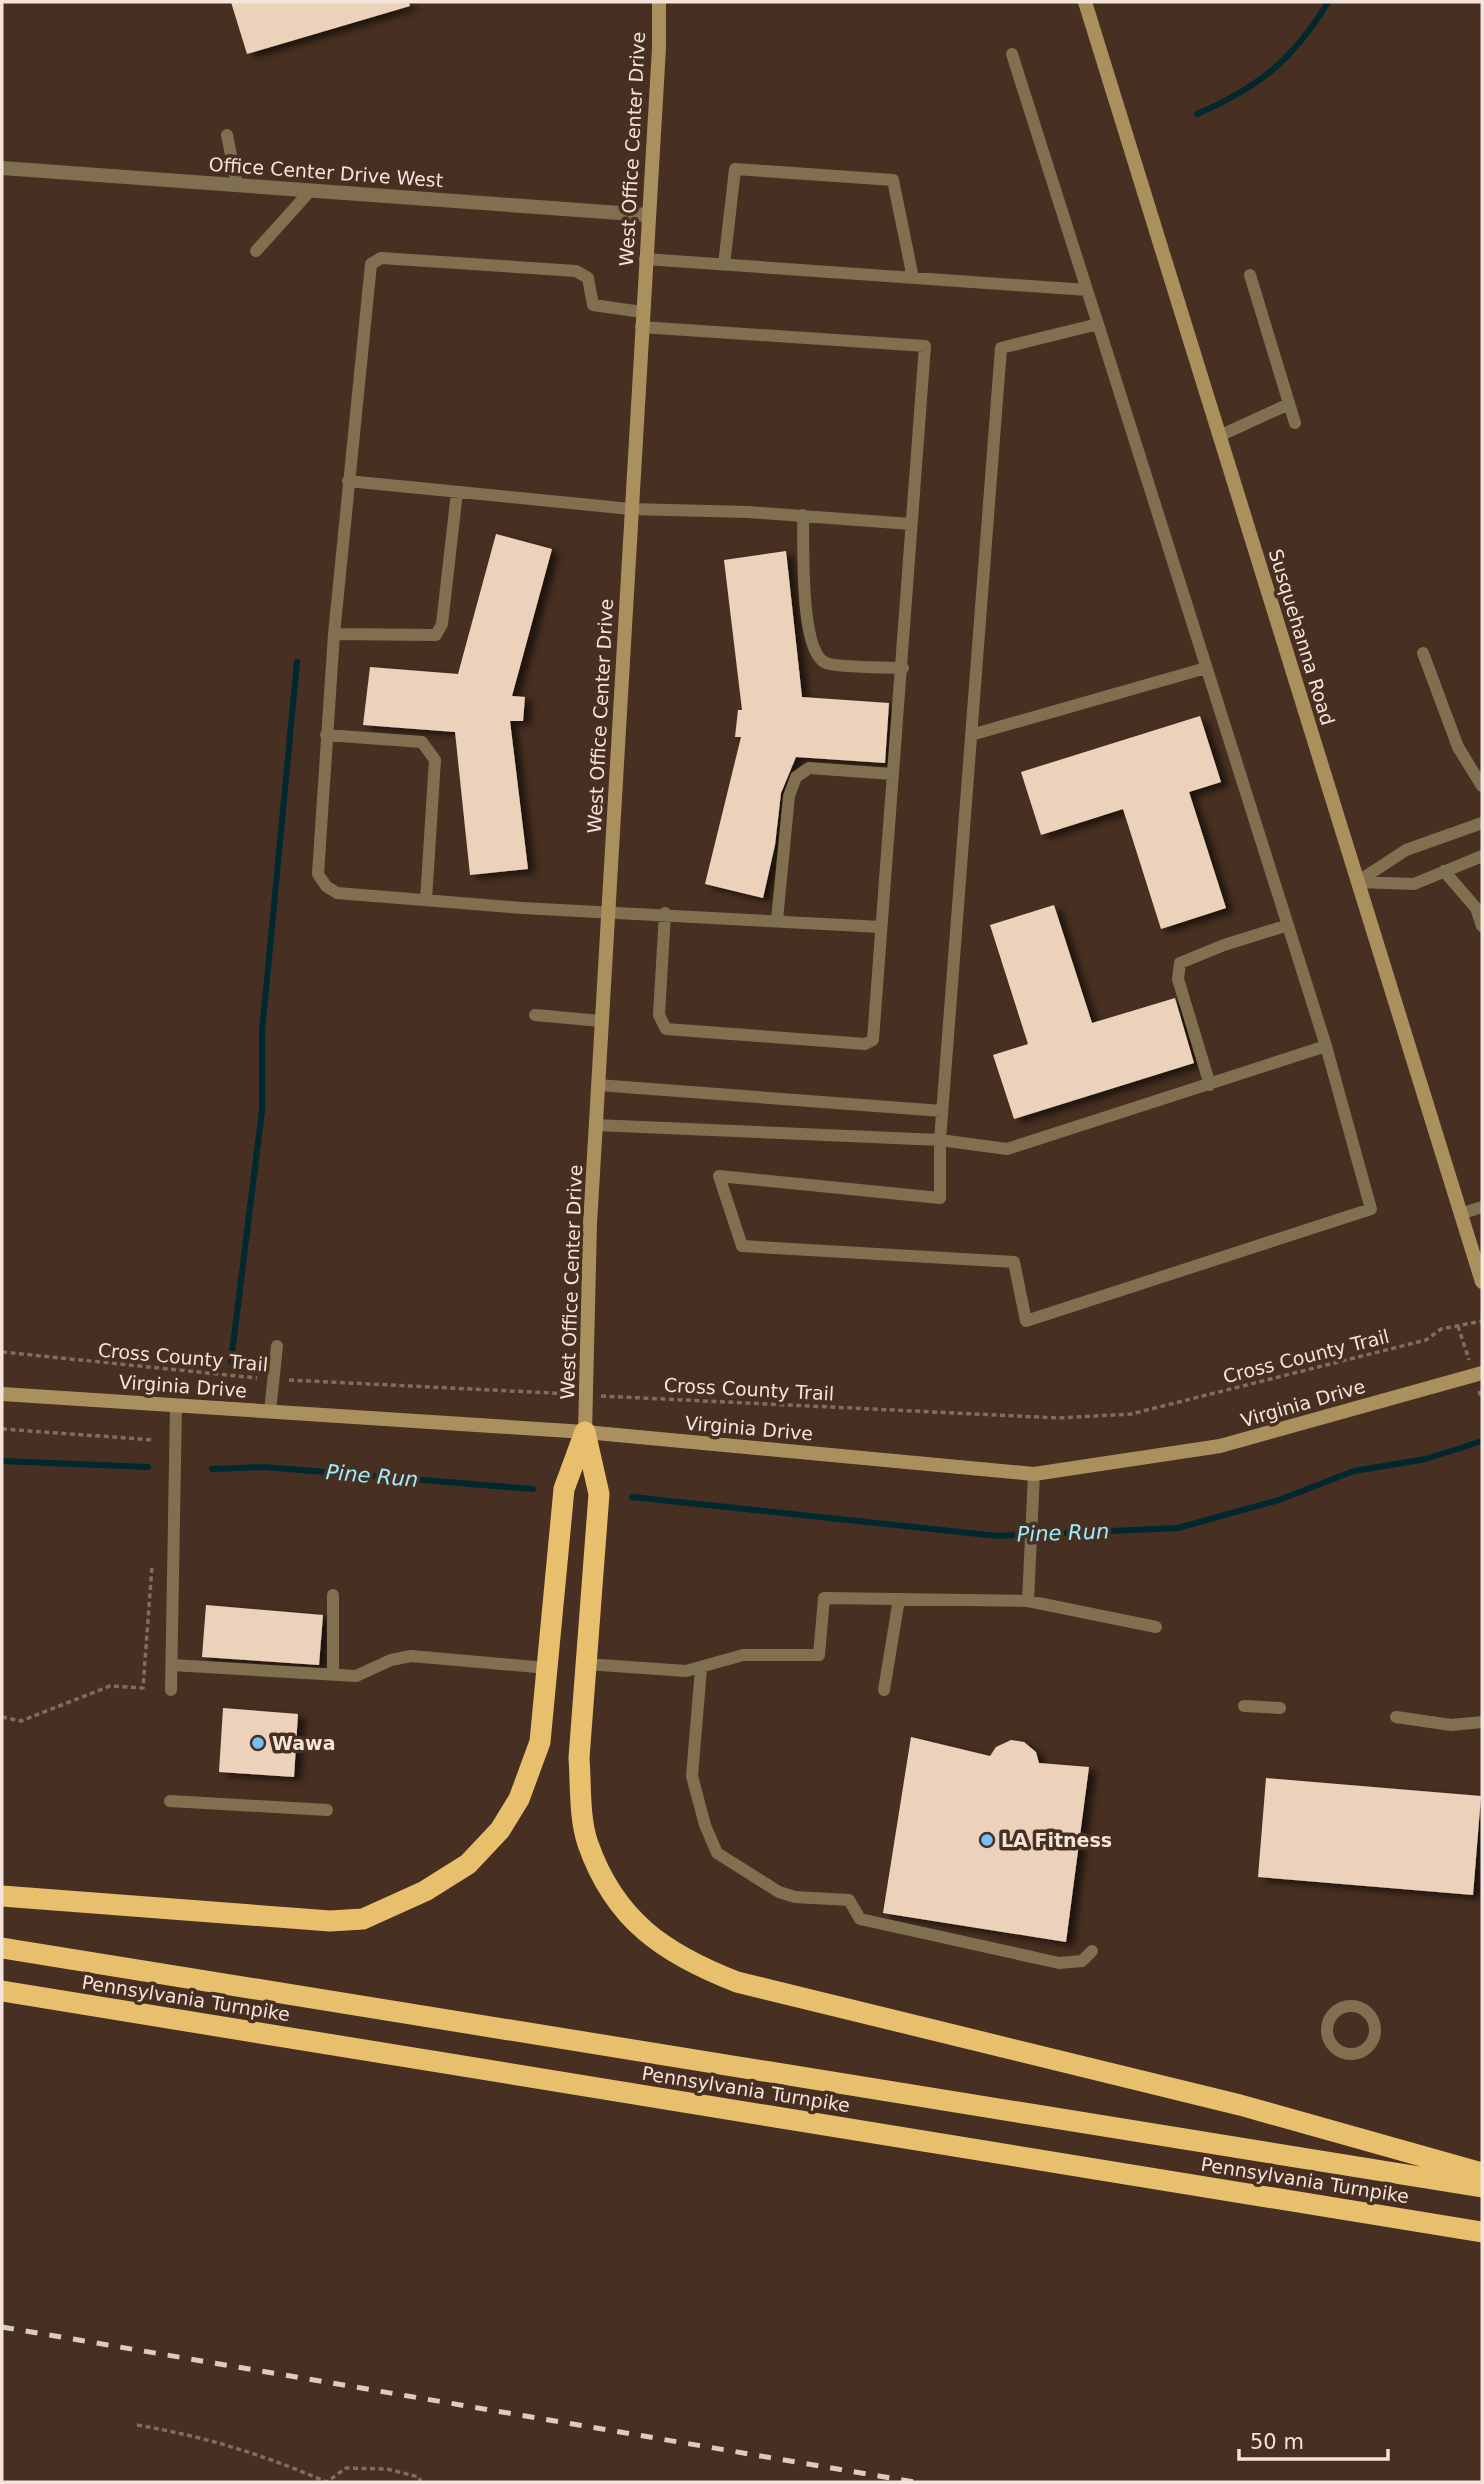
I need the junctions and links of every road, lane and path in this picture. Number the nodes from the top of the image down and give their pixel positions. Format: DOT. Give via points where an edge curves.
graph roads {
  1 [pos="659,2"];
  2 [pos="1085,2"];
  3 [pos="1012,54"];
  4 [pos="227,135"];
  5 [pos="2,168"];
  6 [pos="237,185"];
  7 [pos="311,190"];
  8 [pos="648,215"];
  9 [pos="256,251"];
  10 [pos="645,259"];
  11 [pos="724,265"];
  12 [pos="1250,275"];
  13 [pos="913,278"];
  14 [pos="1087,290"];
  15 [pos="641,319"];
  16 [pos="1098,324"];
  17 [pos="1289,404"];
  18 [pos="1295,423"];
  19 [pos="1219,436"];
  20 [pos="348,481"];
  21 [pos="457,492"];
  22 [pos="631,509"];
  23 [pos="803,515"];
  24 [pos="911,524"];
  25 [pos="334,634"];
  26 [pos="1423,653"];
  27 [pos="902,668"];
  28 [pos="1206,668"];
  29 [pos="326,735"];
  30 [pos="971,735"];
  31 [pos="892,774"];
  32 [pos="1482,786"];
  33 [pos="1482,823"];
  34 [pos="1482,856"];
  35 [pos="1444,871"];
  36 [pos="1357,882"];
  37 [pos="426,900"];
  38 [pos="1479,907"];
  39 [pos="608,911"];
  40 [pos="665,913"];
  41 [pos="777,920"];
  42 [pos="1286,926"];
  43 [pos="1482,926"];
  44 [pos="881,927"];
  45 [pos="534,1015"];
  46 [pos="601,1021"];
  47 [pos="1326,1046"];
  48 [pos="598,1085"];
  49 [pos="1210,1085"];
  50 [pos="942,1111"];
  51 [pos="595,1125"];
  52 [pos="940,1140"];
  53 [pos="1482,1208"];
  54 [pos="1460,1214"];
  55 [pos="1482,1282"];
  56 [pos="1482,1321"];
  57 [pos="276,1346"];
  58 [pos="2,1352"];
  59 [pos="1482,1373"];
  60 [pos="273,1379"];
  61 [pos="2,1394"];
  62 [pos="587,1395"];
  63 [pos="177,1405"];
  64 [pos="270,1411"];
  65 [pos="2,1429"];
  66 [pos="585,1432"];
  67 [pos="154,1440"];
  68 [pos="1034,1474"];
  69 [pos="152,1566"];
  70 [pos="333,1595"];
  71 [pos="899,1599"];
  72 [pos="1028,1601"];
  73 [pos="1156,1627"];
  74 [pos="586,1664"];
  75 [pos="172,1665"];
  76 [pos="547,1668"];
  77 [pos="701,1669"];
  78 [pos="333,1675"];
  79 [pos="172,1690"];
  80 [pos="884,1690"];
  81 [pos="1244,1706"];
  82 [pos="1280,1708"];
  83 [pos="2,1717"];
  84 [pos="1396,1717"];
  85 [pos="1482,1721"];
  86 [pos="170,1801"];
  87 [pos="327,1811"];
  88 [pos="2,1896"];
  89 [pos="2,1948"];
  90 [pos="1092,1951"];
  91 [pos="2,1991"];
  92 [pos="1482,2173"];
  93 [pos="1482,2187"];
  94 [pos="1482,2232"];
  95 [pos="137,2425"];
  96 [pos="421,2482"];
  1 -- 8 [label="main road, West Office Center Drive"];
  2 -- 19 [label="main road, Susquehanna Road"];
  3 -- 14 [label="lane"];
  4 -- 6 [label="lane"];
  5 -- 6 [label="street, Office Center Drive West"];
  6 -- 7 [label="street, Office Center Drive West"];
  7 -- 8 [label="street, Office Center Drive West"];
  7 -- 9 [label="lane"];
  8 -- 10 [label="main road, West Office Center Drive"];
  10 -- 11 [label="lane"];
  10 -- 15 [label="main road, West Office Center Drive"];
  11 -- 13 [label="lane"];
  11 -- 13 [label="lane" via="734,169 893,180"];
  12 -- 17 [label="lane"];
  13 -- 14 [label="lane"];
  14 -- 16 [label="lane"];
  15 -- 20 [label="lane" via="593,305 588,278 576,271 374,260"];
  15 -- 22 [label="main road, West Office Center Drive"];
  15 -- 24 [label="lane" via="925,346"];
  16 -- 28 [label="lane"];
  16 -- 30 [label="lane" via="1001,348"];
  17 -- 18 [label="lane"];
  17 -- 19 [label="lane"];
  19 -- 36 [label="main road, Susquehanna Road"];
  20 -- 21 [label="lane"];
  20 -- 25 [label="lane"];
  21 -- 22 [label="lane"];
  21 -- 25 [label="lane" via="442,624 436,635"];
  22 -- 23 [label="lane"];
  22 -- 39 [label="main road, West Office Center Drive"];
  23 -- 24 [label="lane"];
  23 -- 27 [label="lane" via="813,650 832,664"];
  24 -- 27 [label="lane"];
  25 -- 29 [label="lane"];
  26 -- 32 [label="lane" via="1458,747"];
  27 -- 31 [label="lane"];
  28 -- 30 [label="lane"];
  28 -- 42 [label="lane"];
  29 -- 37 [label="lane" via="316,867 321,880 337,892"];
  29 -- 37 [label="lane" via="422,742 435,760"];
  30 -- 50 [label="lane"];
  31 -- 41 [label="lane" via="809,768 796,777 789,796"];
  31 -- 44 [label="lane"];
  33 -- 36 [label="lane" via="1406,850"];
  34 -- 35 [label="lane"];
  35 -- 36 [label="lane" via="1414,884"];
  35 -- 38 [label="lane"];
  36 -- 54 [label="main road, Susquehanna Road"];
  37 -- 39 [label="lane"];
  38 -- 43 [label="lane"];
  39 -- 40 [label="lane"];
  39 -- 46 [label="main road, West Office Center Drive"];
  40 -- 41 [label="lane"];
  40 -- 44 [label="lane" via="659,1015 666,1029 865,1044 875,1033"];
  41 -- 44 [label="lane"];
  42 -- 47 [label="lane"];
  42 -- 49 [label="lane" via="1180,963 1178,979"];
  45 -- 46 [label="lane"];
  46 -- 48 [label="main road, West Office Center Drive"];
  47 -- 49 [label="lane"];
  47 -- 52 [label="lane" via="1371,1209 1026,1321 1014,1262 742,1246 719,1176 940,1198"];
  48 -- 50 [label="lane"];
  48 -- 51 [label="main road, West Office Center Drive"];
  49 -- 52 [label="lane" via="1007,1149"];
  50 -- 52 [label="lane"];
  51 -- 52 [label="lane"];
  51 -- 62 [label="main road, West Office Center Drive"];
  53 -- 54 [label="lane"];
  54 -- 55 [label="main road, Susquehanna Road"];
  56 -- 62 [label="path, Cross County Trail" via="1441,1329 1426,1340 1131,1414 1059,1418"];
  57 -- 60 [label="lane"];
  58 -- 60 [label="path, Cross County Trail"];
  59 -- 68 [label="main road, Virginia Drive" via="1220,1446"];
  60 -- 62 [label="path, Cross County Trail"];
  60 -- 64 [label="lane"];
  61 -- 63 [label="main road, Virginia Drive"];
  62 -- 66 [label="main road, West Office Center Drive"];
  63 -- 64 [label="main road, Virginia Drive"];
  63 -- 75 [label="lane"];
  64 -- 66 [label="main road, Virginia Drive"];
  65 -- 67 [label="path"];
  66 -- 68 [label="main road, Virginia Drive"];
  66 -- 74 [label="highway" via="599,1494"];
  66 -- 76 [label="highway" via="564,1489"];
  68 -- 72 [label="lane"];
  69 -- 83 [label="path" via="143,1688 110,1686 21,1721"];
  70 -- 78 [label="lane"];
  71 -- 72 [label="lane"];
  71 -- 77 [label="lane" via="824,1598 819,1655 743,1655"];
  71 -- 80 [label="lane"];
  72 -- 73 [label="lane"];
  74 -- 77 [label="lane"];
  74 -- 92 [label="highway" via="579,1758 587,1842 623,1912 653,1940 692,1965 737,1982 1227,2102"];
  75 -- 78 [label="lane"];
  75 -- 79 [label="lane"];
  76 -- 78 [label="lane" via="411,1656 356,1676"];
  76 -- 88 [label="highway" via="540,1742 519,1799 500,1830 468,1864 425,1891 363,1919 330,1921"];
  77 -- 90 [label="lane" via="692,1776 717,1853 779,1892 849,1900 860,1919 1059,1963 1082,1961"];
  81 -- 82 [label="lane"];
  84 -- 85 [label="lane" via="1451,1724"];
  86 -- 87 [label="lane"];
  89 -- 93 [label="highway, Pennsylvania Turnpike"];
  91 -- 94 [label="highway, Pennsylvania Turnpike"];
  95 -- 96 [label="path" via="204,2437 267,2456 327,2482 346,2468 387,2469 419,2477"];
}
